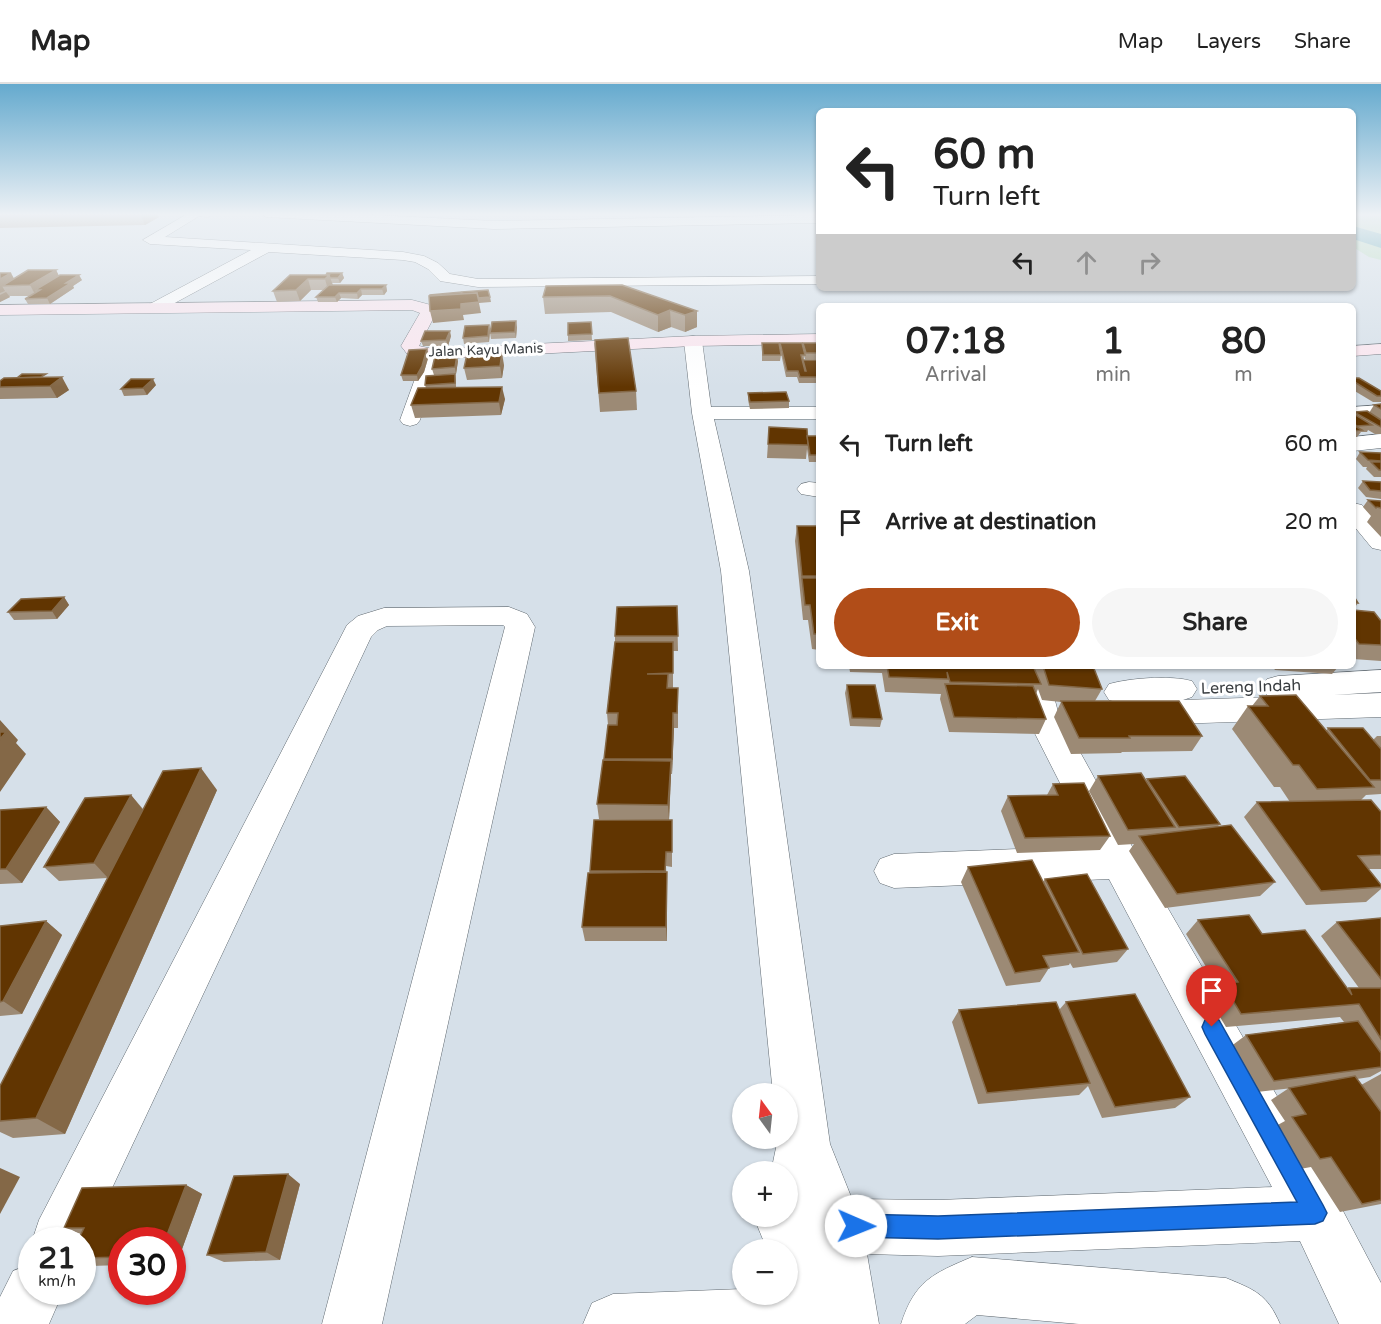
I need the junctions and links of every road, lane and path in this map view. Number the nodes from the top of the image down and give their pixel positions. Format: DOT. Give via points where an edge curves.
graph roads {
  1 [pos="223,271"];
  2 [pos="441,271"];
  3 [pos="816,280"];
  4 [pos="154,308"];
  5 [pos="0,310"];
  6 [pos="816,339"];
  7 [pos="693,341"];
  8 [pos="1381,350"];
  9 [pos="1356,351"];
  10 [pos="433,354"];
  11 [pos="1381,411"];
  12 [pos="702,413"];
  13 [pos="816,413"];
  14 [pos="1356,413"];
  15 [pos="410,420"];
  16 [pos="1381,441"];
  17 [pos="1356,444"];
  18 [pos="1356,517"];
  19 [pos="1381,542"];
  20 [pos="1033,669"];
  21 [pos="1340,674"];
  22 [pos="1276,676"];
  23 [pos="1196,677"];
  24 [pos="1120,690"];
  25 [pos="1379,701"];
  26 [pos="1070,712"];
  27 [pos="1120,862"];
  28 [pos="894,871"];
  29 [pos="1315,1213"];
  30 [pos="65,1227"];
  31 [pos="795,1230"];
  32 [pos="28,1305"];
  33 [pos="821,1320"];
  34 [pos="18,1324"];
  35 [pos="352,1324"];
  36 [pos="613,1324"];
  37 [pos="931,1324"];
  38 [pos="1250,1324"];
  39 [pos="1370,1324"];
  1 -- 4 [label="street"];
  2 -- 3 [label="street" via="445,278 478,283"];
  4 -- 5 [label="street, Jalan Kayu Manis"];
  4 -- 10 [label="street, Jalan Kayu Manis" via="421,306 428,313 410,346 414,351"];
  6 -- 7 [label="street, Jalan Kayu Manis"];
  7 -- 10 [label="street, Jalan Kayu Manis"];
  7 -- 12 [label="street"];
  8 -- 9 [label="street"];
  10 -- 15 [label="street"];
  11 -- 14 [label="street"];
  12 -- 13 [label="street"];
  12 -- 31 [label="street" via="735,571 804,1144"];
  16 -- 17 [label="street"];
  18 -- 19 [label="street"];
  20 -- 26 [label="street"];
  21 -- 22 [label="street, Lereng Indah"];
  21 -- 25 [label="street, Lereng Indah"];
  22 -- 23 [label="street, Lereng Indah"];
  23 -- 24 [label="street, Lereng Indah"];
  24 -- 25 [label="street"];
  24 -- 26 [label="street"];
  26 -- 27 [label="street"];
  27 -- 28 [label="street"];
  27 -- 29 [label="street"];
  29 -- 31 [label="street"];
  29 -- 39 [label="street"];
  30 -- 35 [label="street" via="358,632 384,617 509,616 520,627"];
  31 -- 33 [label="street"];
  32 -- 34 [label="street"];
  33 -- 36 [label="street"];
  37 -- 38 [label="street" via="932,1317 951,1298 972,1286 1226,1307"];
}
